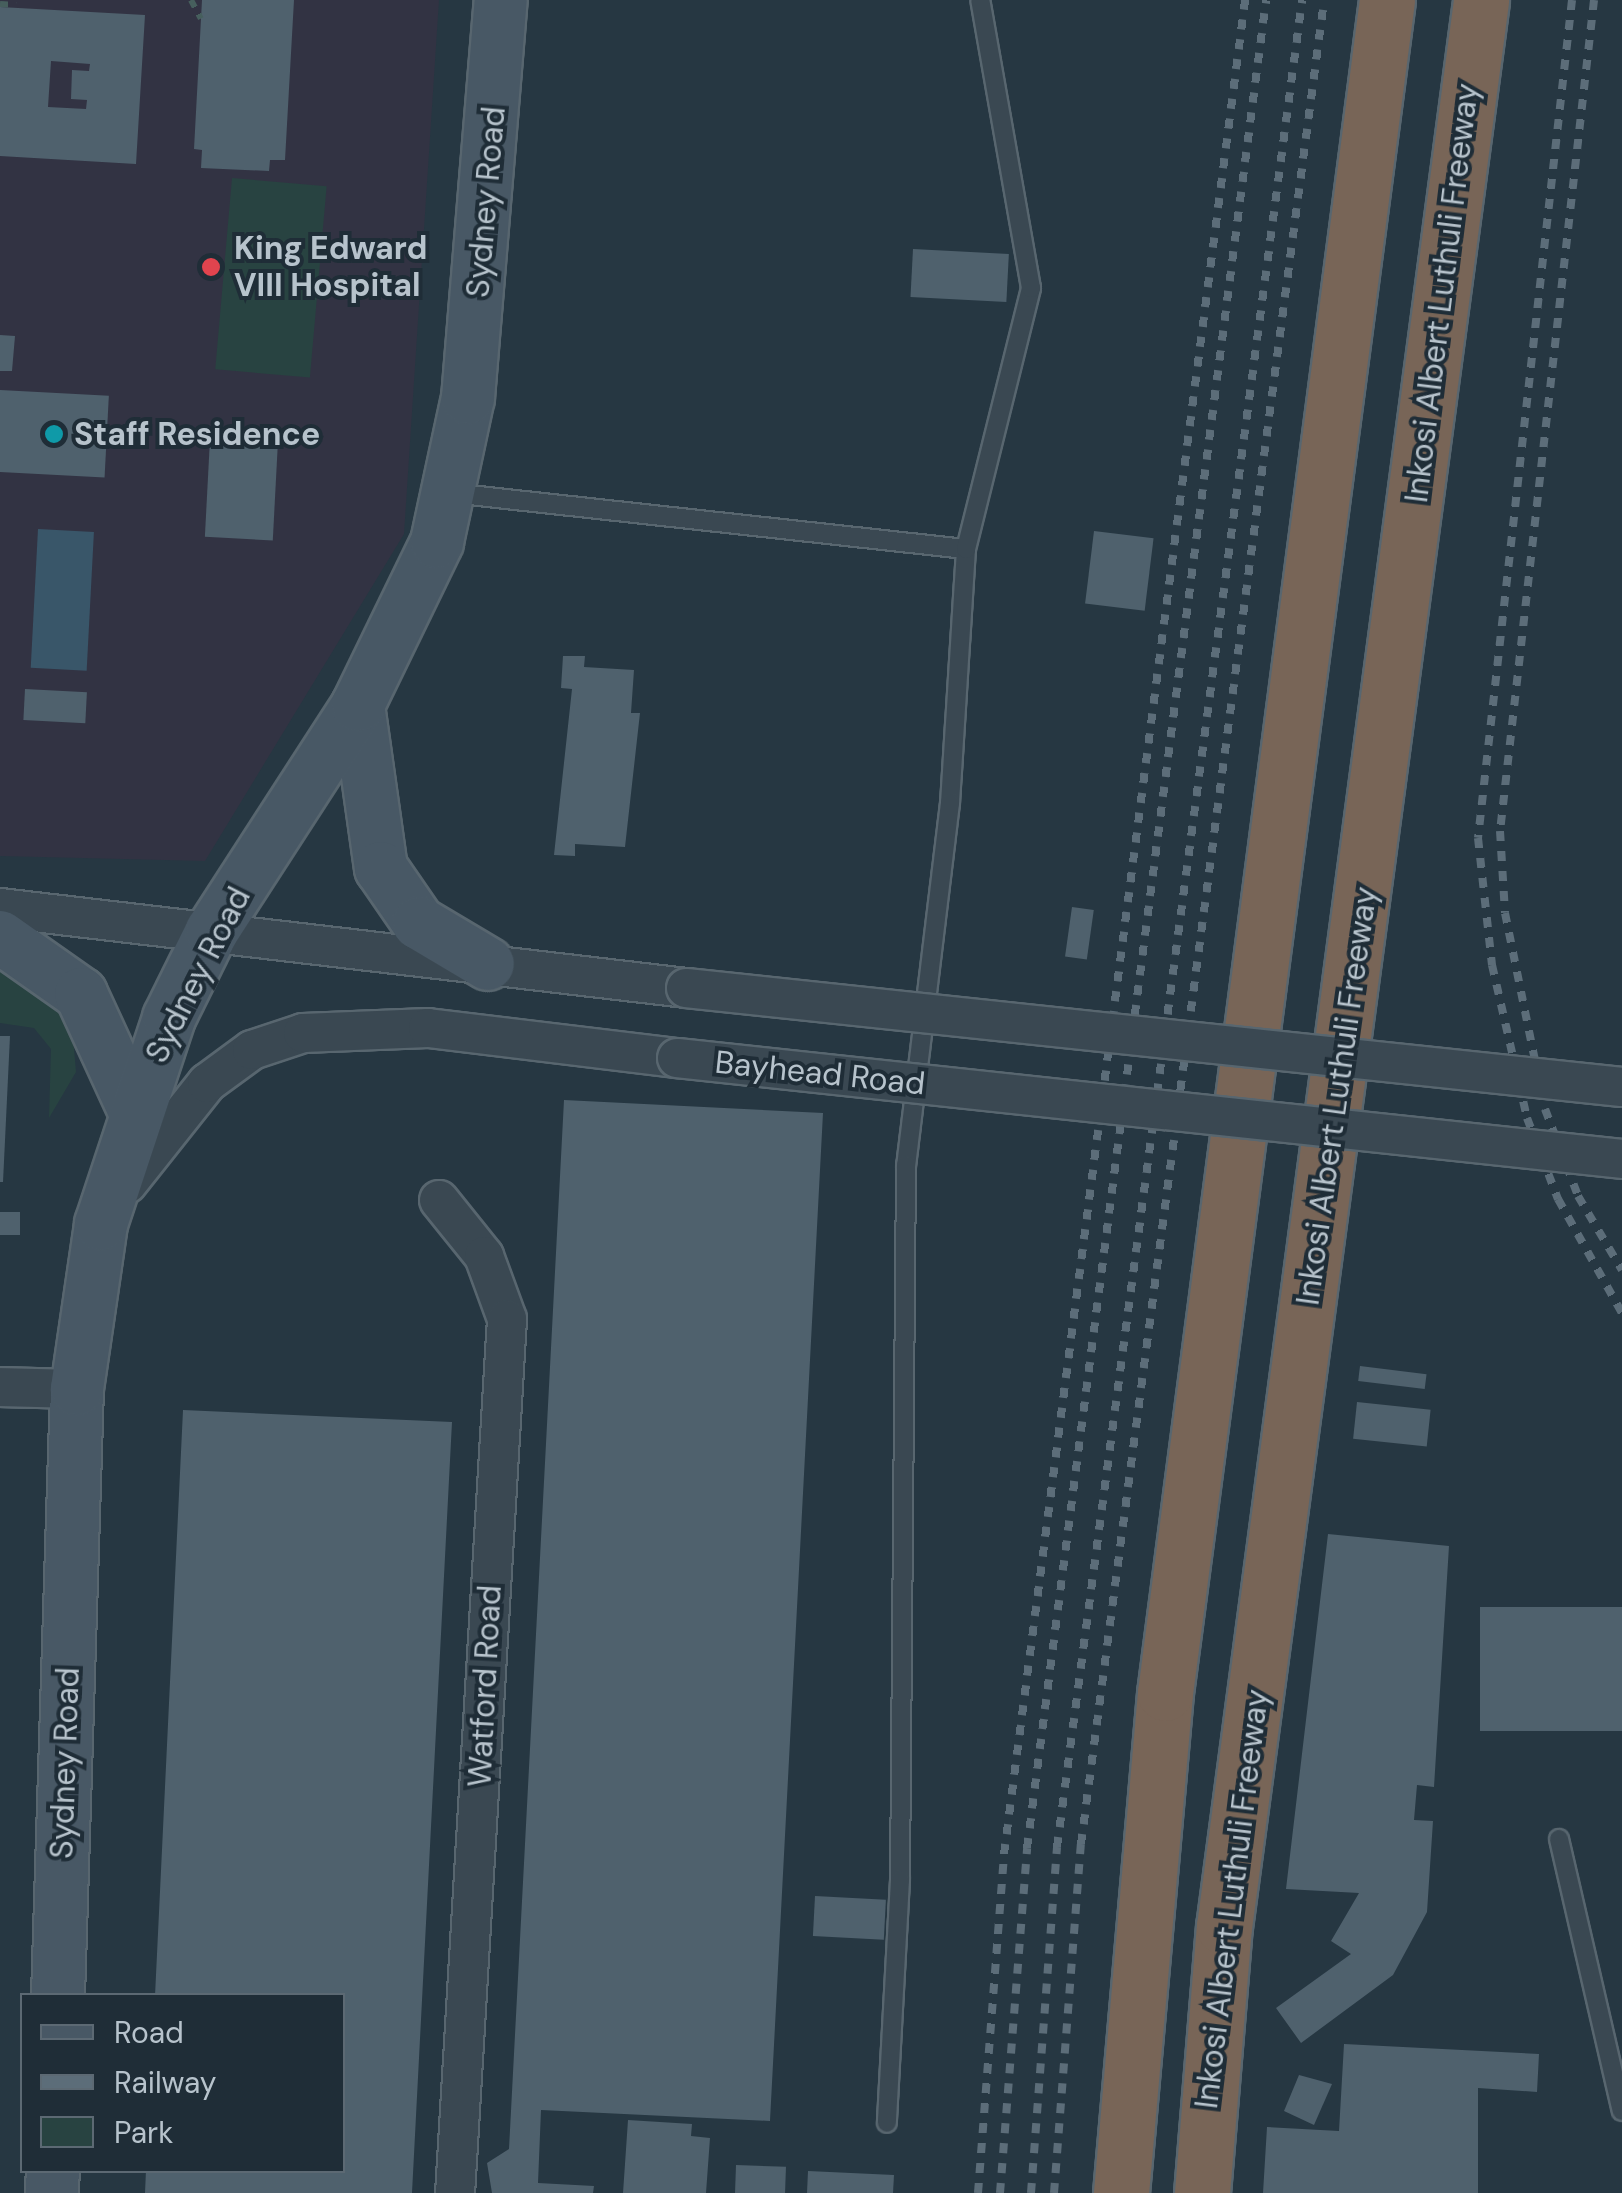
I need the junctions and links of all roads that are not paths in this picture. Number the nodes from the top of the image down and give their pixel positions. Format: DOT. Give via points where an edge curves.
graph roads {
  1 [pos="502,0"];
  2 [pos="980,0"];
  3 [pos="1387,0"];
  4 [pos="1480,0"];
  5 [pos="451,492"];
  6 [pos="966,549"];
  7 [pos="358,705"];
  8 [pos="0,908"];
  9 [pos="212,931"];
  10 [pos="0,937"];
  11 [pos="488,964"];
  12 [pos="1622,1087"];
  13 [pos="134,1109"];
  14 [pos="1622,1159"];
  15 [pos="438,1200"];
  16 [pos="100,1224"];
  17 [pos="0,1387"];
  18 [pos="77,1389"];
  19 [pos="1560,1839"];
  20 [pos="58,1993"];
  21 [pos="1622,2112"];
  22 [pos="887,2124"];
  23 [pos="455,2193"];
  24 [pos="1121,2193"];
  25 [pos="1202,2193"];
  1 -- 5 [label="main road, Sydney Road" via="483,262"];
  2 -- 6 [label="lane" via="1031,288"];
  3 -- 24 [label="highway" via="1165,1694"];
  4 -- 25 [label="highway, Inkosi Albert Luthuli Freeway" via="1224,1926"];
  5 -- 6 [label="lane"];
  5 -- 7 [label="main road, Sydney Road" via="426,575"];
  6 -- 22 [label="lane" via="950,803 906,1166 900,1880"];
  7 -- 9 [label="main road, Sydney Road"];
  7 -- 11 [label="main road" via="381,868 418,923"];
  8 -- 9 [label="street"];
  9 -- 11 [label="street"];
  9 -- 13 [label="main road, Sydney Road"];
  10 -- 13 [label="main road" via="81,994"];
  11 -- 12 [label="street, bridge"];
  13 -- 16 [label="main road, Sydney Road"];
  14 -- 16 [label="street, Bayhead Road, bridge" via="428,1028 354,1026 252,1050 208,1084"];
  15 -- 23 [label="street, Watford Road" via="484,1256 507,1320"];
  16 -- 18 [label="main road, Sydney Road"];
  17 -- 18 [label="street"];
  18 -- 20 [label="main road, Sydney Road"];
  19 -- 21 [label="lane"];
}
